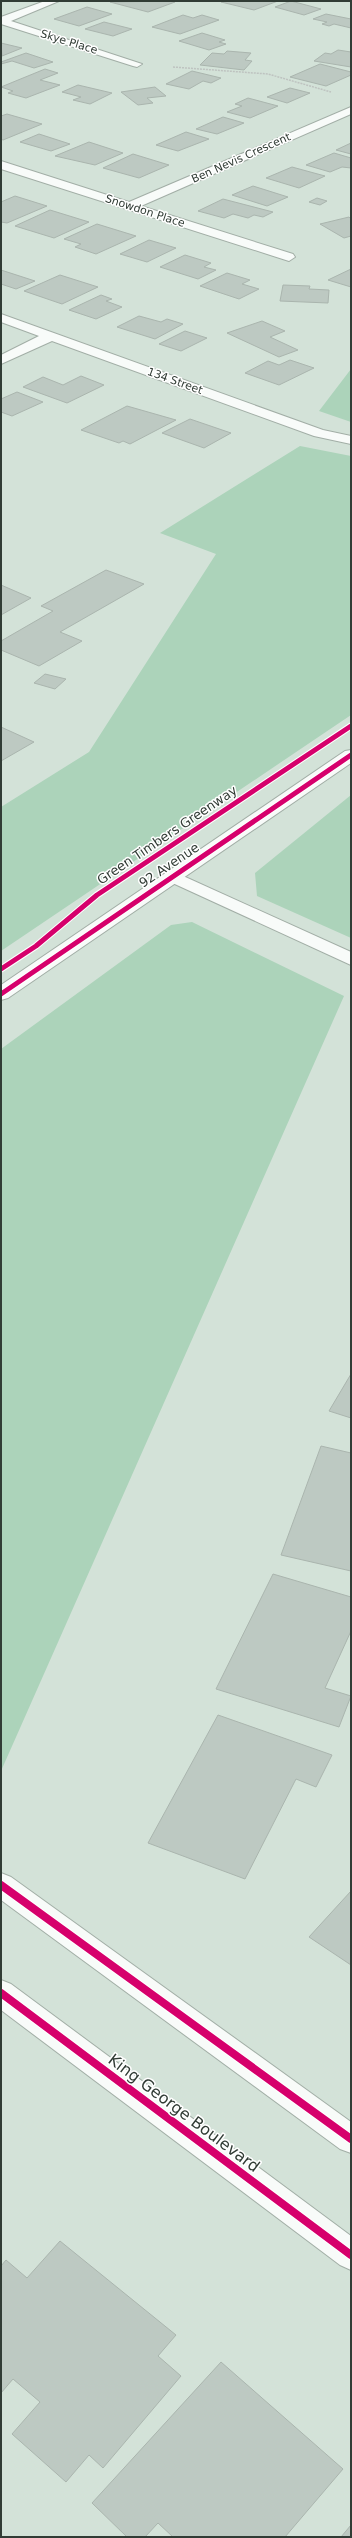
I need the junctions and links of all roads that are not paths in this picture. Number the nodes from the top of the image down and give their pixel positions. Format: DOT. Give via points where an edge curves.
graph roads {
  1 [pos="54,1"];
  2 [pos="1,21"];
  3 [pos="137,64"];
  4 [pos="351,110"];
  5 [pos="1,165"];
  6 [pos="130,206"];
  7 [pos="289,257"];
  8 [pos="1,318"];
  9 [pos="51,336"];
  10 [pos="1,360"];
  11 [pos="351,440"];
  12 [pos="351,755"];
  13 [pos="172,876"];
  14 [pos="351,959"];
  15 [pos="1,994"];
  16 [pos="1,1885"];
  17 [pos="1,1993"];
  18 [pos="351,2139"];
  19 [pos="351,2254"];
  1 -- 2 [label="street"];
  2 -- 3 [label="street, Skye Place"];
  4 -- 6 [label="street, Ben Nevis Crescent"];
  5 -- 6 [label="street, Snowdon Place"];
  6 -- 7 [label="street, Snowdon Place"];
  8 -- 9 [label="street, 134 Street"];
  9 -- 10 [label="street"];
  9 -- 11 [label="street, 134 Street" via="319,433"];
  12 -- 13 [label="street, 92 Avenue"];
  13 -- 14 [label="street"];
  13 -- 15 [label="street, 92 Avenue"];
  16 -- 18 [label="street"];
  17 -- 19 [label="street, King George Boulevard"];
}
